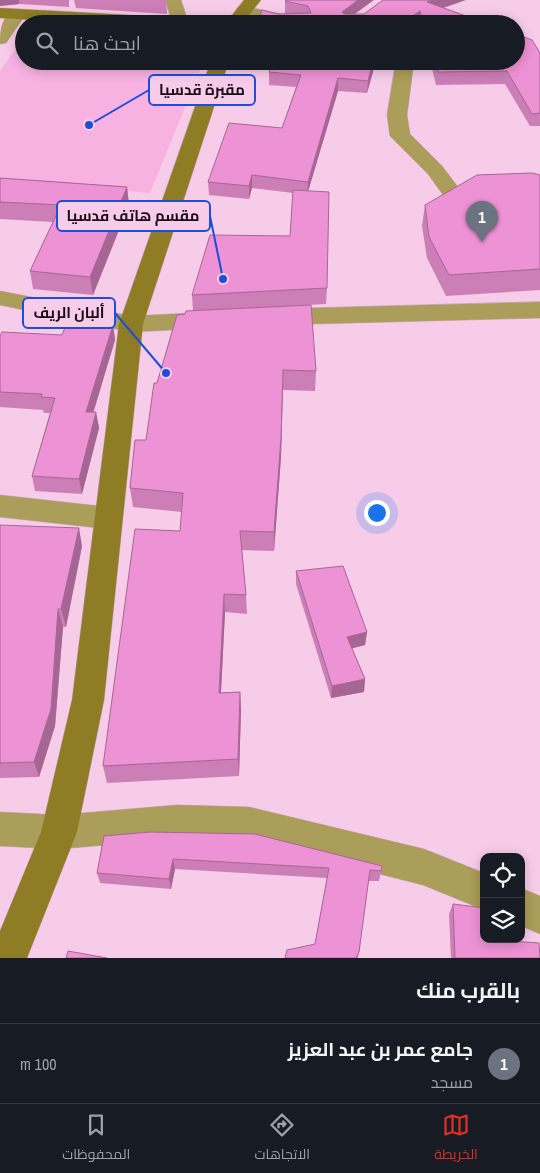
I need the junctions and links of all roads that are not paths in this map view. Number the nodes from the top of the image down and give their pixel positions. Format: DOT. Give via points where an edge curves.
graph roads {
  1 [pos="173,0"];
  2 [pos="244,12"];
  3 [pos="0,13"];
  4 [pos="18,14"];
  5 [pos="38,15"];
  6 [pos="178,15"];
  7 [pos="258,15"];
  8 [pos="15,18"];
  9 [pos="0,39"];
  10 [pos="217,70"];
  11 [pos="404,70"];
  12 [pos="454,195"];
  13 [pos="0,298"];
  14 [pos="540,310"];
  15 [pos="131,324"];
  16 [pos="0,506"];
  17 [pos="108,518"];
  18 [pos="0,829"];
  19 [pos="59,832"];
  20 [pos="480,890"];
  21 [pos="525,909"];
  22 [pos="540,915"];
  23 [pos="8,958"];
  1 -- 6 [label="street"];
  2 -- 7 [label="street"];
  3 -- 4 [label="main road"];
  4 -- 5 [label="main road"];
  8 -- 9 [label="street"];
  10 -- 15 [label="main road"];
  11 -- 12 [label="street" via="397,115 400,136 435,170"];
  13 -- 15 [label="street"];
  14 -- 15 [label="street" via="320,314"];
  15 -- 17 [label="main road"];
  16 -- 17 [label="street"];
  17 -- 19 [label="main road" via="88,700"];
  18 -- 19 [label="street"];
  19 -- 20 [label="street" via="177,822 249,824 424,867"];
  19 -- 23 [label="main road"];
  21 -- 22 [label="street"];
}
